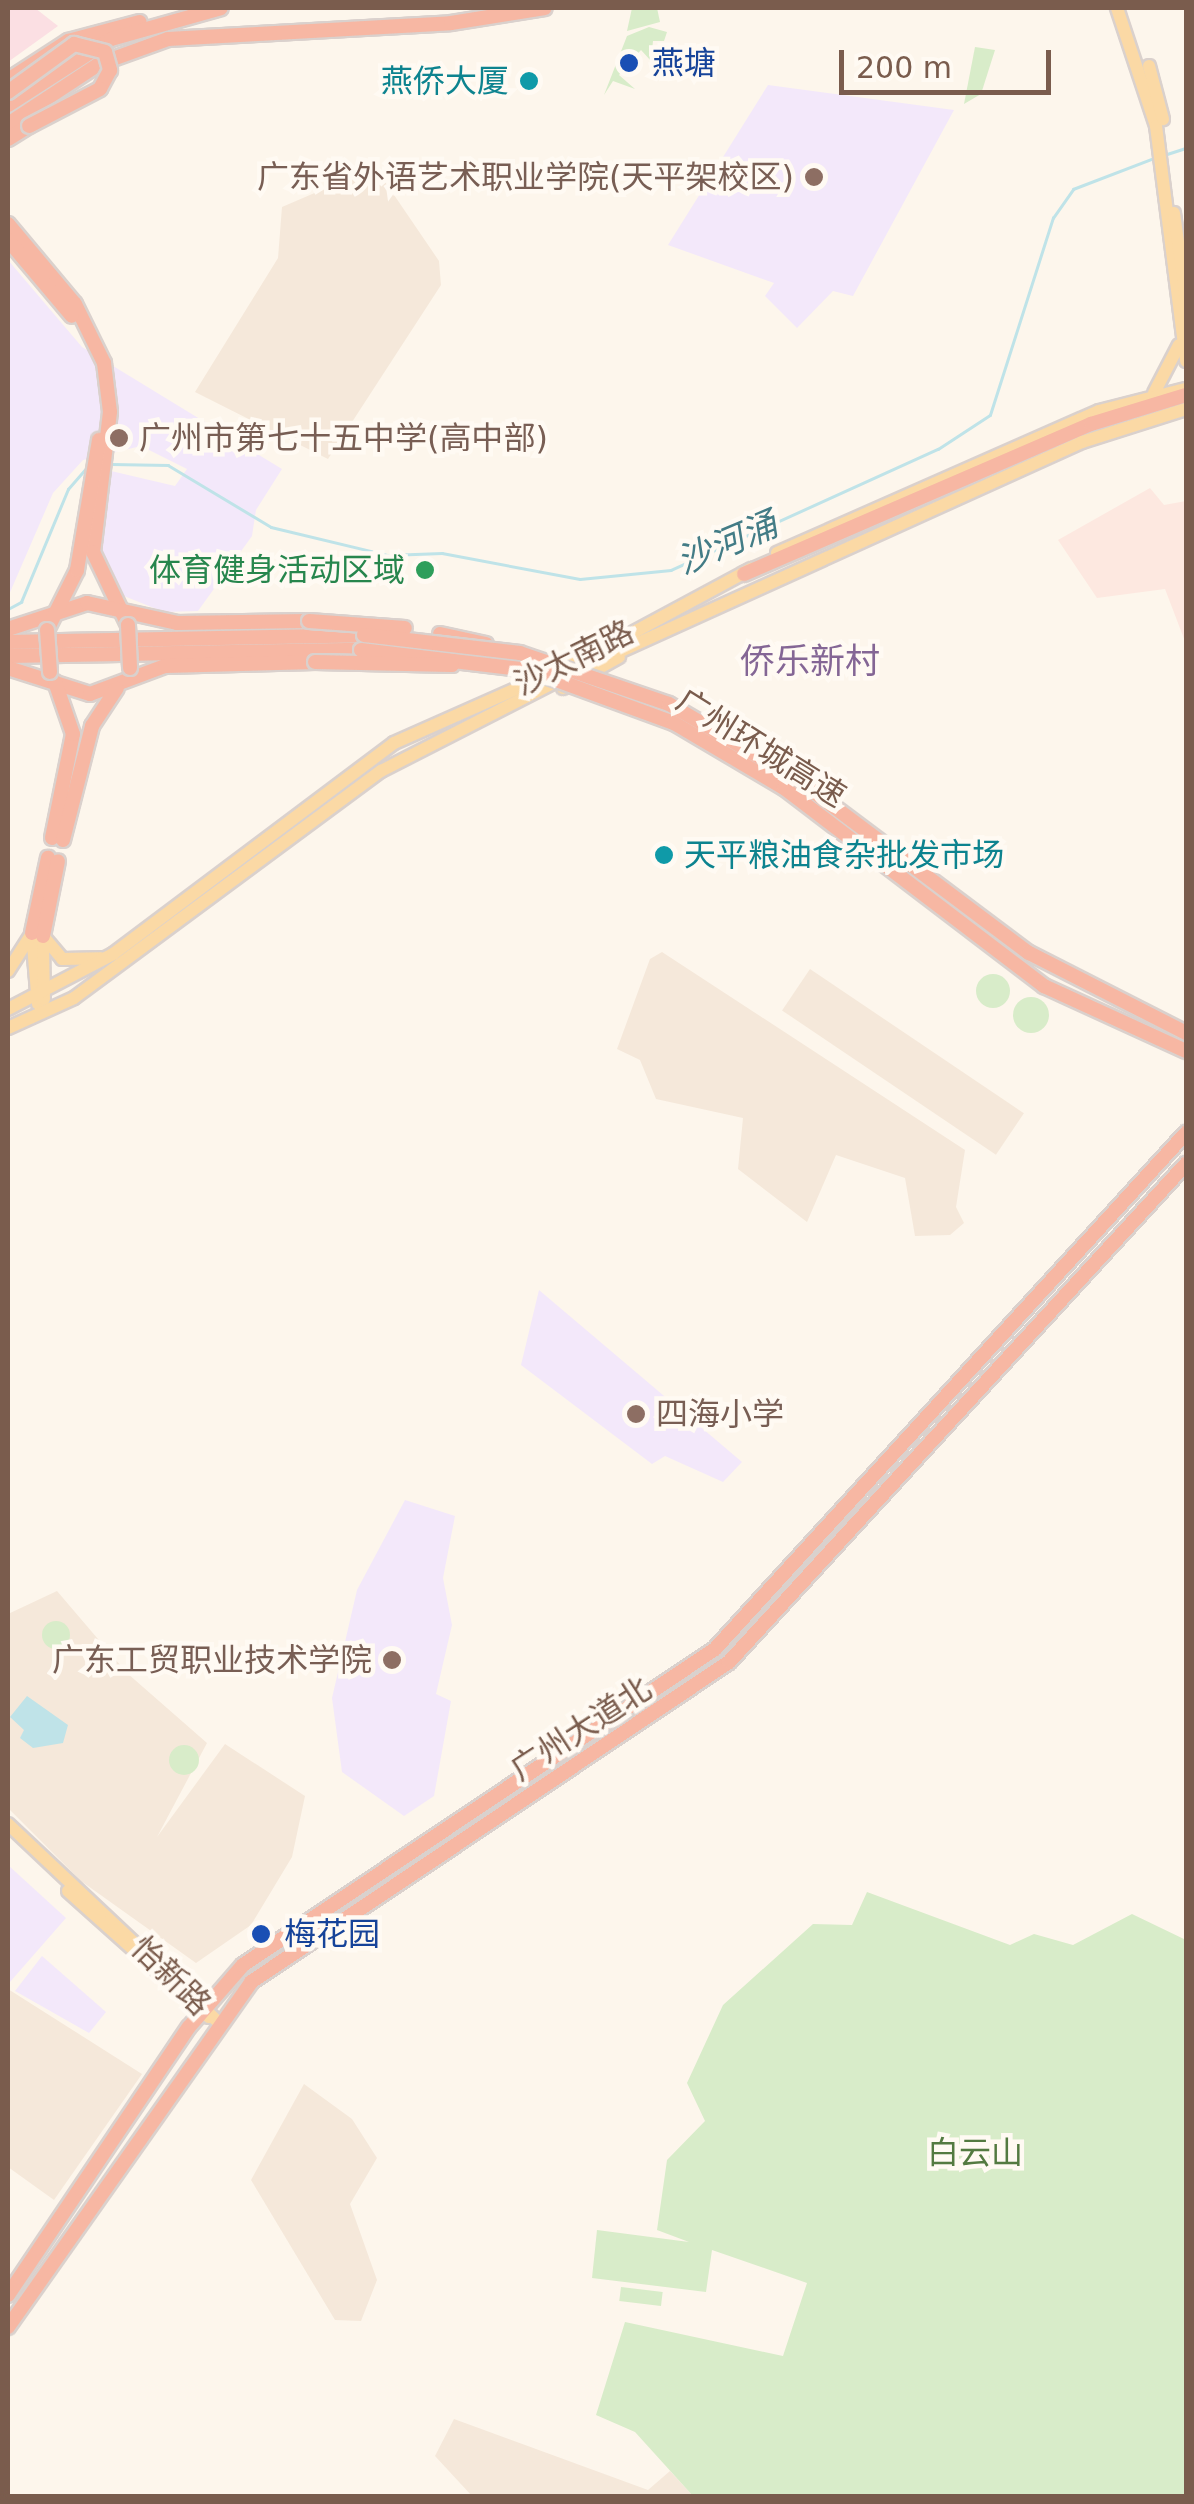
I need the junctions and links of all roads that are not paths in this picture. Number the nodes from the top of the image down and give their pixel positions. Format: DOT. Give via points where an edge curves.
graph roads {
  1 [pos="221,8"];
  2 [pos="545,8"];
  3 [pos="1117,8"];
  4 [pos="1126,8"];
  5 [pos="156,22"];
  6 [pos="8,80"];
  7 [pos="8,92"];
  8 [pos="8,105"];
  9 [pos="8,124"];
  10 [pos="8,139"];
  11 [pos="1163,142"];
  12 [pos="1168,176"];
  13 [pos="8,224"];
  14 [pos="8,240"];
  15 [pos="36,264"];
  16 [pos="1186,300"];
  17 [pos="1180,332"];
  18 [pos="1186,361"];
  19 [pos="1186,392"];
  20 [pos="1153,394"];
  21 [pos="1186,408"];
  22 [pos="744,574"];
  23 [pos="99,579"];
  24 [pos="73,582"];
  25 [pos="73,605"];
  26 [pos="114,608"];
  27 [pos="55,612"];
  28 [pos="148,619"];
  29 [pos="31,623"];
  30 [pos="8,630"];
  31 [pos="47,630"];
  32 [pos="8,642"];
  33 [pos="362,642"];
  34 [pos="8,656"];
  35 [pos="540,658"];
  36 [pos="8,668"];
  37 [pos="132,673"];
  38 [pos="50,678"];
  39 [pos="562,679"];
  40 [pos="113,688"];
  41 [pos="99,712"];
  42 [pos="53,860"];
  43 [pos="38,935"];
  44 [pos="113,954"];
  45 [pos="8,972"];
  46 [pos="80,984"];
  47 [pos="39,998"];
  48 [pos="8,1009"];
  49 [pos="44,1014"];
  50 [pos="8,1028"];
  51 [pos="1186,1033"];
  52 [pos="1186,1050"];
  53 [pos="1186,1133"];
  54 [pos="1186,1164"];
  55 [pos="8,1824"];
  56 [pos="8,1834"];
  57 [pos="203,2009"];
  58 [pos="216,2020"];
  59 [pos="8,2296"];
  60 [pos="8,2327"];
  1 -- 5 [label="highway"];
  2 -- 9 [label="highway" via="461,22 168,39 99,64"];
  3 -- 11 [label="main road"];
  4 -- 11 [label="main road"];
  5 -- 6 [label="highway" via="68,41"];
  5 -- 8 [label="highway" via="69,62"];
  7 -- 10 [label="highway, bridge" via="74,44 96,44 109,57 100,88"];
  11 -- 12 [label="main road"];
  12 -- 16 [label="main road"];
  12 -- 17 [label="main road"];
  13 -- 15 [label="highway"];
  14 -- 15 [label="highway"];
  15 -- 23 [label="highway" via="86,321 110,388 93,552"];
  15 -- 24 [label="highway" via="78,326 101,382"];
  17 -- 18 [label="main road"];
  17 -- 20 [label="main road" via="1171,373"];
  19 -- 20 [label="main road, 沙太南路"];
  19 -- 22 [label="highway" via="1116,414"];
  20 -- 22 [label="main road, 沙太南路" via="971,465"];
  21 -- 46 [label="main road, 沙太南路" via="1082,442 628,647 603,670 513,703 402,758"];
  22 -- 44 [label="main road, 沙太南路" via="362,762"];
  23 -- 26 [label="highway"];
  23 -- 28 [label="highway"];
  24 -- 27 [label="highway"];
  24 -- 29 [label="highway"];
  25 -- 26 [label="highway"];
  25 -- 27 [label="highway"];
  25 -- 31 [label="highway"];
  26 -- 28 [label="highway"];
  26 -- 37 [label="highway, bridge" via="128,625"];
  27 -- 29 [label="highway"];
  27 -- 31 [label="highway"];
  28 -- 35 [label="highway, bridge" via="353,622"];
  29 -- 30 [label="highway"];
  31 -- 38 [label="highway, bridge"];
  32 -- 33 [label="highway, 广州环城高速"];
  33 -- 34 [label="highway, 广州环城高速"];
  33 -- 35 [label="highway, 广州环城高速, bridge"];
  33 -- 39 [label="highway, 广州环城高速, bridge"];
  35 -- 51 [label="highway, 广州环城高速, bridge" via="617,682 736,739 1029,953"];
  36 -- 38 [label="highway"];
  37 -- 39 [label="highway, bridge" via="176,666 398,661"];
  37 -- 40 [label="highway"];
  37 -- 41 [label="highway"];
  38 -- 40 [label="highway" via="77,692"];
  38 -- 41 [label="highway" via="73,734 58,839"];
  39 -- 52 [label="highway, 广州环城高速, bridge" via="723,749 1044,986"];
  40 -- 41 [label="highway"];
  42 -- 43 [label="highway"];
  43 -- 44 [label="main road" via="72,962"];
  43 -- 45 [label="main road"];
  43 -- 47 [label="main road"];
  44 -- 46 [label="main road, 沙太南路"];
  46 -- 47 [label="main road, 沙太南路"];
  46 -- 49 [label="main road, 沙太南路"];
  47 -- 48 [label="main road, 沙太南路"];
  47 -- 49 [label="main road"];
  49 -- 50 [label="main road, 沙太南路"];
  53 -- 57 [label="highway, 广州大道北" via="716,1649 284,1931"];
  54 -- 58 [label="highway, 广州大道北" via="730,1662 292,1948"];
  55 -- 57 [label="main road, 怡新路"];
  56 -- 57 [label="main road, 怡新路"];
  57 -- 58 [label="main road, 怡新路"];
  57 -- 59 [label="highway, 广州大道北"];
  58 -- 60 [label="highway, 广州大道北"];
}
